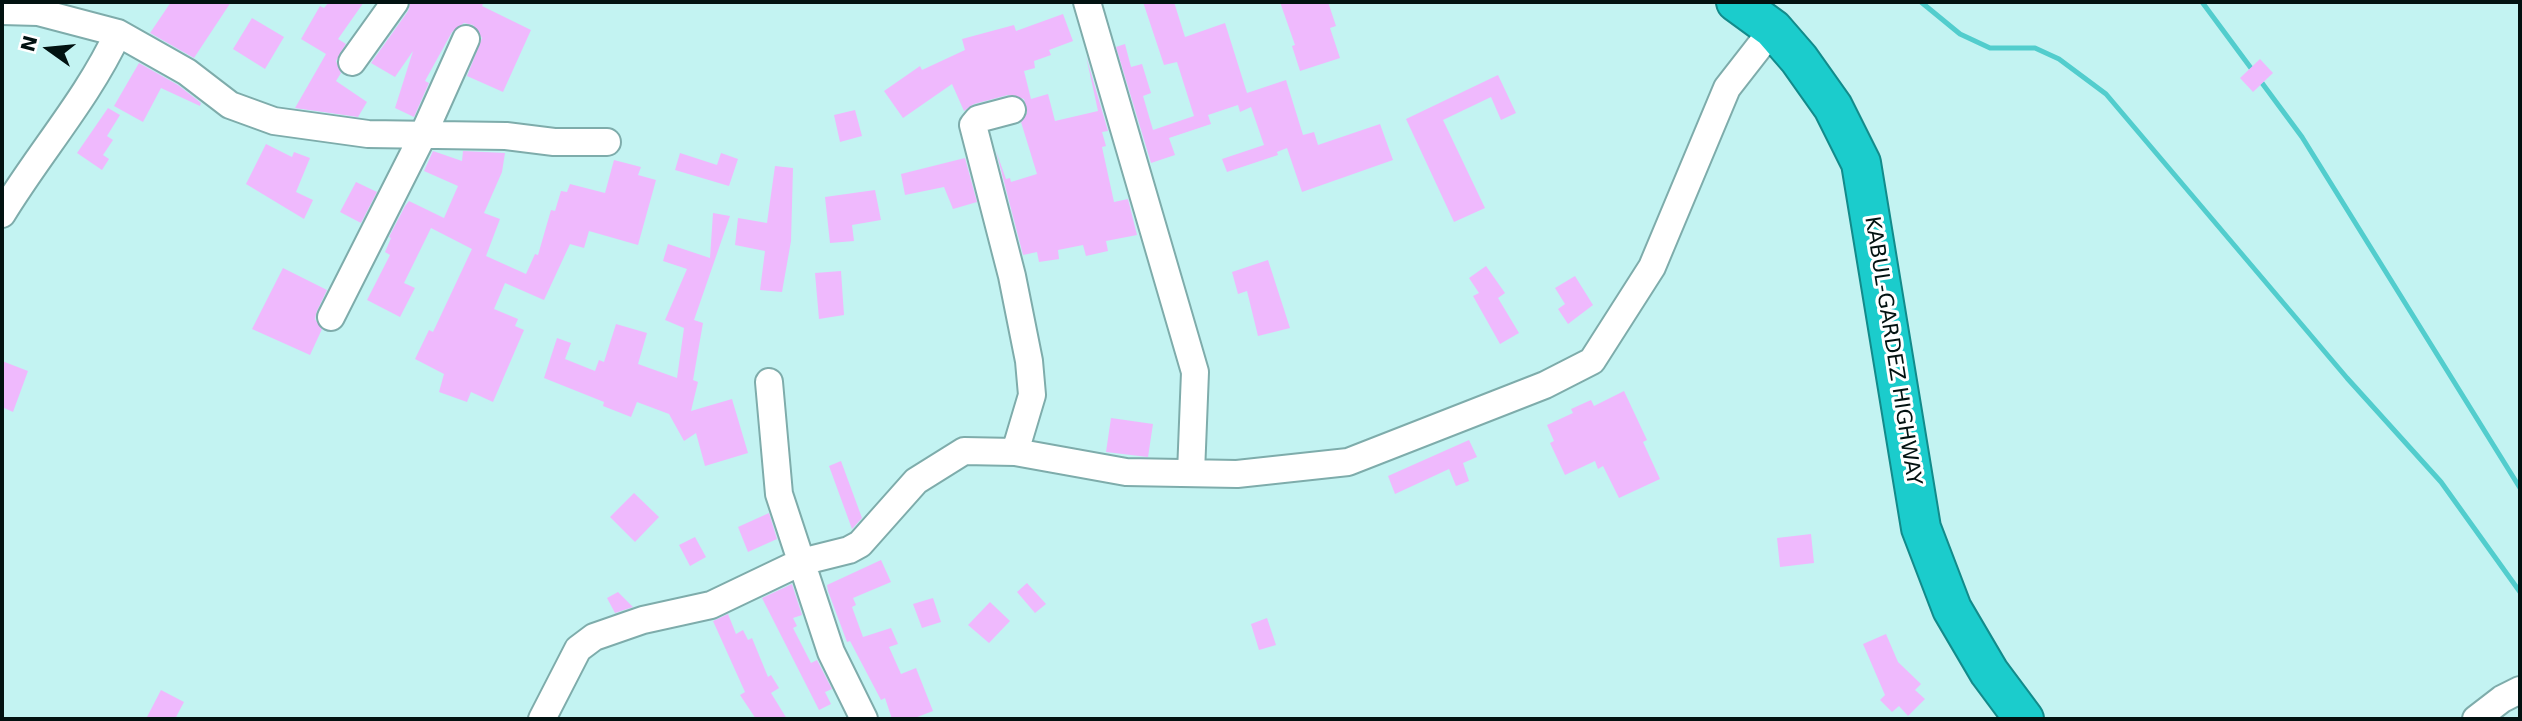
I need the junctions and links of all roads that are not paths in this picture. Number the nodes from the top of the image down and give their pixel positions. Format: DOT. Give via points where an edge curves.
graph roads {
  1 [pos="395,2"];
  2 [pos="1087,2"];
  3 [pos="1736,2"];
  4 [pos="2,10"];
  5 [pos="1773,29"];
  6 [pos="118,33"];
  7 [pos="466,39"];
  8 [pos="352,62"];
  9 [pos="1012,110"];
  10 [pos="423,135"];
  11 [pos="607,142"];
  12 [pos="2,214"];
  13 [pos="331,317"];
  14 [pos="769,382"];
  15 [pos="1015,452"];
  16 [pos="1191,473"];
  17 [pos="801,562"];
  18 [pos="2520,690"];
  19 [pos="542,719"];
  20 [pos="864,719"];
  21 [pos="2024,719"];
  22 [pos="2476,719"];
  1 -- 8 [label="street"];
  2 -- 16 [label="street" via="1195,372"];
  3 -- 5 [label="highway, KABUL-GARDEZ HIGHWAY"];
  4 -- 6 [label="street" via="38,12"];
  5 -- 16 [label="street" via="1727,88 1652,267 1591,360 1545,385 1348,462 1237,474"];
  5 -- 21 [label="highway, KABUL-GARDEZ HIGHWAY" via="1833,107 1861,163 1921,528 1952,609 1989,672"];
  6 -- 10 [label="street" via="252,115 368,134"];
  6 -- 12 [label="street" via="102,69"];
  7 -- 10 [label="street"];
  9 -- 15 [label="street" via="978,119 973,125 1029,361 1032,395"];
  10 -- 11 [label="street"];
  10 -- 13 [label="street"];
  14 -- 17 [label="street" via="779,494"];
  15 -- 16 [label="street" via="1126,472"];
  15 -- 17 [label="street" via="964,451 916,481 860,544"];
  17 -- 19 [label="street" via="711,605 594,637 578,649"];
  17 -- 20 [label="street" via="831,652"];
  18 -- 22 [label="street"];
}
